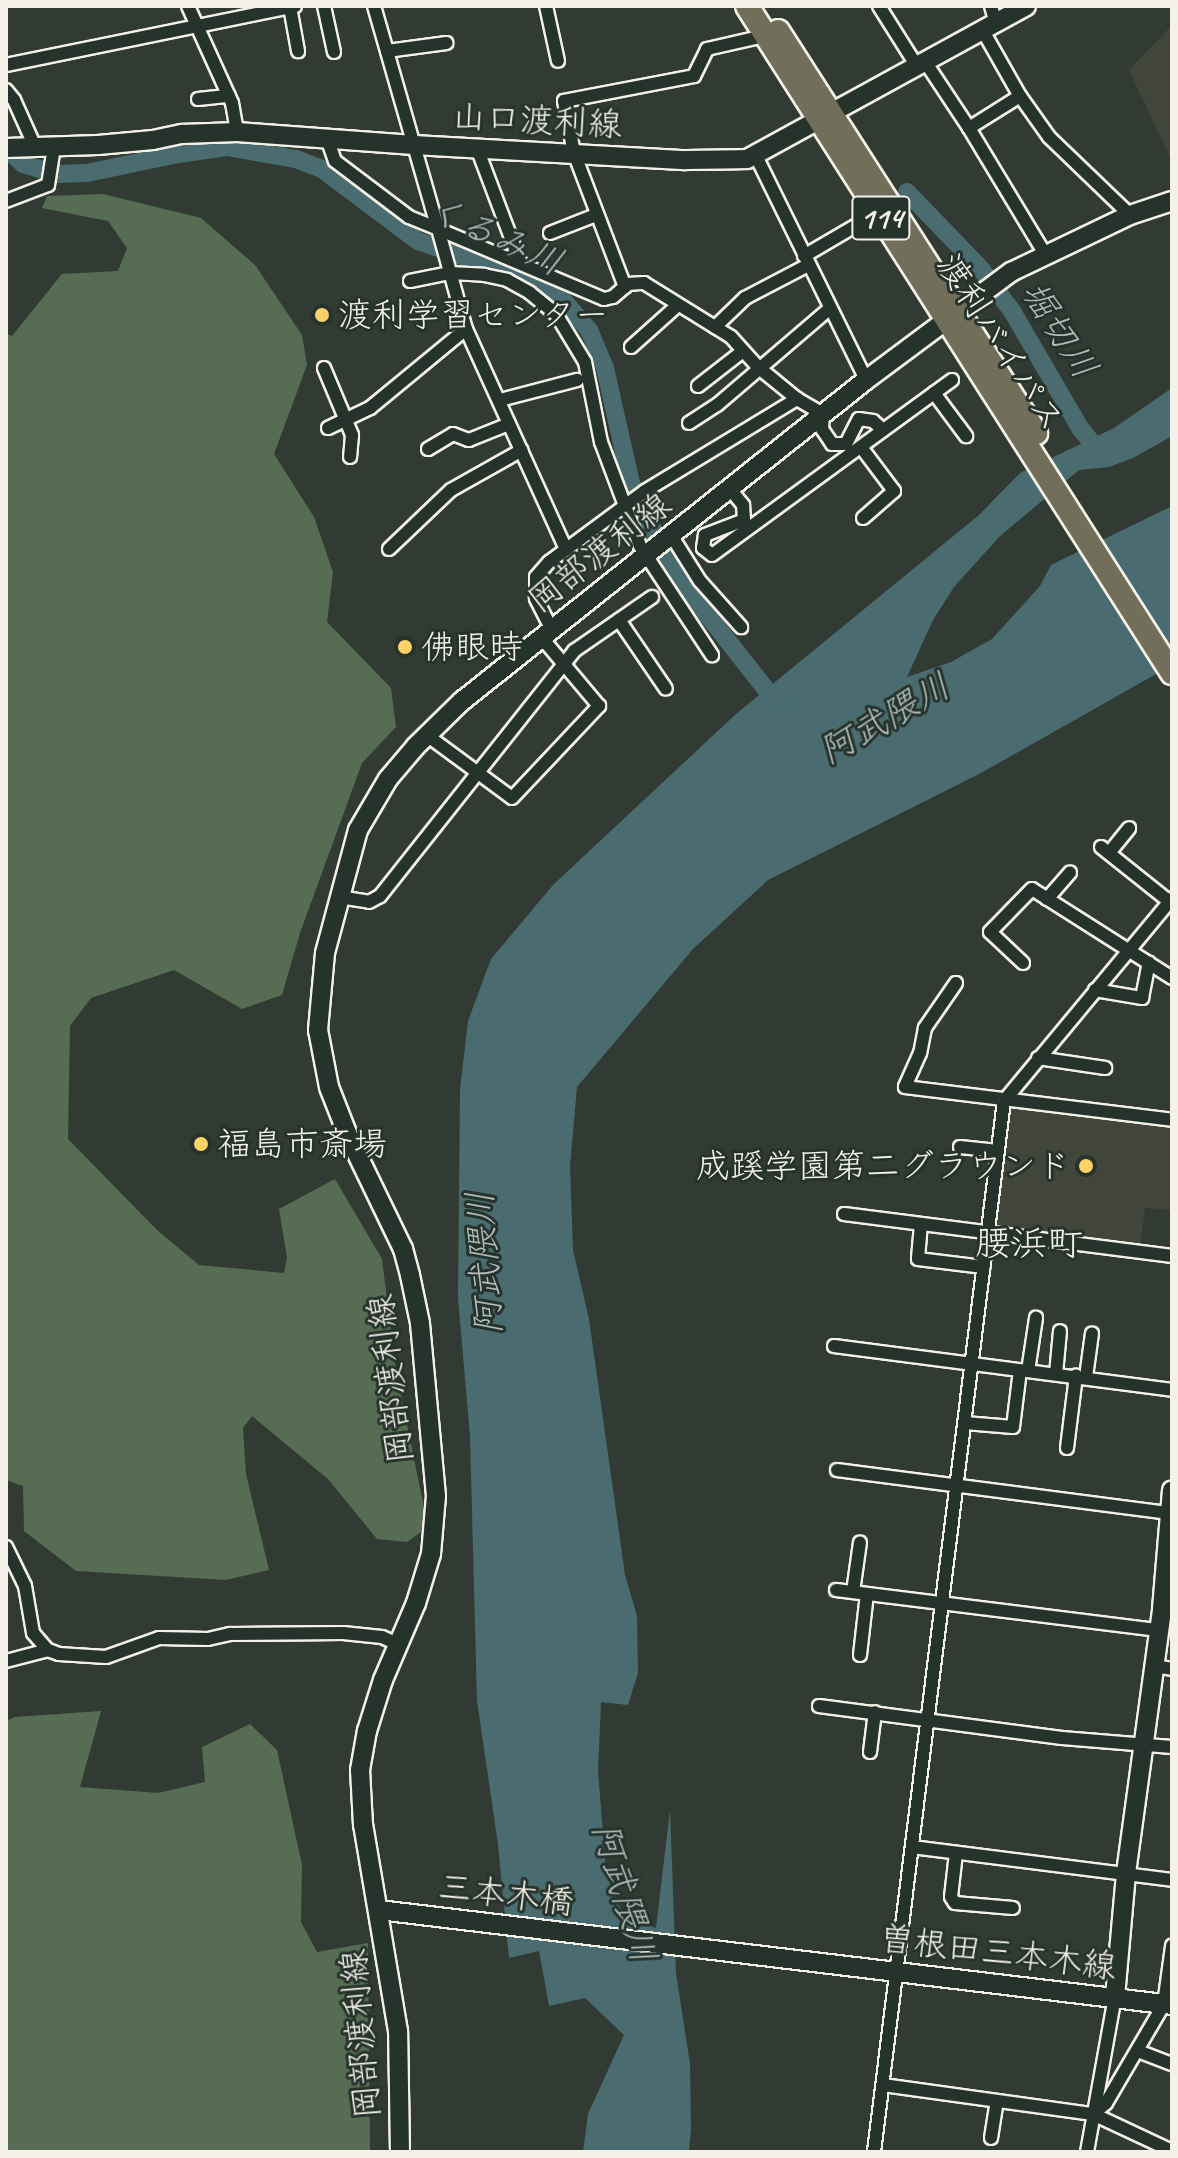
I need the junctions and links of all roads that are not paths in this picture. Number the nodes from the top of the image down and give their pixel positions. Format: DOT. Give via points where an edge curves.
graph roads {
  1 [pos="188,6"];
  2 [pos="292,6"];
  3 [pos="324,6"];
  4 [pos="374,6"];
  5 [pos="546,6"];
  6 [pos="747,6"];
  7 [pos="764,6"];
  8 [pos="1026,6"];
  9 [pos="884,7"];
  10 [pos="236,12"];
  11 [pos="990,20"];
  12 [pos="198,27"];
  13 [pos="764,36"];
  14 [pos="446,43"];
  15 [pos="298,51"];
  16 [pos="387,51"];
  17 [pos="334,52"];
  18 [pos="558,61"];
  19 [pos="6,65"];
  20 [pos="922,66"];
  21 [pos="6,90"];
  22 [pos="229,96"];
  23 [pos="1020,96"];
  24 [pos="198,99"];
  25 [pos="826,117"];
  26 [pos="969,128"];
  27 [pos="237,132"];
  28 [pos="327,138"];
  29 [pos="414,145"];
  30 [pos="10,148"];
  31 [pos="477,148"];
  32 [pos="48,152"];
  33 [pos="574,153"];
  34 [pos="756,156"];
  35 [pos="6,201"];
  36 [pos="1172,201"];
  37 [pos="596,215"];
  38 [pos="1130,215"];
  39 [pos="862,222"];
  40 [pos="438,229"];
  41 [pos="550,233"];
  42 [pos="1045,254"];
  43 [pos="806,260"];
  44 [pos="520,262"];
  45 [pos="450,273"];
  46 [pos="410,281"];
  47 [pos="625,287"];
  48 [pos="678,305"];
  49 [pos="829,309"];
  50 [pos="952,314"];
  51 [pos="715,327"];
  52 [pos="466,329"];
  53 [pos="631,347"];
  54 [pos="743,351"];
  55 [pos="758,367"];
  56 [pos="324,368"];
  57 [pos="577,380"];
  58 [pos="866,380"];
  59 [pos="952,380"];
  60 [pos="698,386"];
  61 [pos="934,393"];
  62 [pos="797,399"];
  63 [pos="500,400"];
  64 [pos="823,414"];
  65 [pos="346,421"];
  66 [pos="689,423"];
  67 [pos="509,424"];
  68 [pos="1022,425"];
  69 [pos="328,428"];
  70 [pos="883,430"];
  71 [pos="966,436"];
  72 [pos="861,447"];
  73 [pos="428,449"];
  74 [pos="522,450"];
  75 [pos="350,457"];
  76 [pos="730,489"];
  77 [pos="625,508"];
  78 [pos="863,518"];
  79 [pos="669,537"];
  80 [pos="389,549"];
  81 [pos="566,549"];
  82 [pos="645,554"];
  83 [pos="652,597"];
  84 [pos="619,620"];
  85 [pos="741,627"];
  86 [pos="547,634"];
  87 [pos="1172,652"];
  88 [pos="712,655"];
  89 [pos="562,665"];
  90 [pos="1172,673"];
  91 [pos="666,689"];
  92 [pos="428,736"];
  93 [pos="475,771"];
  94 [pos="1129,828"];
  95 [pos="1070,873"];
  96 [pos="339,897"];
  97 [pos="1047,899"];
  98 [pos="1171,901"];
  99 [pos="1130,950"];
  100 [pos="1023,963"];
  101 [pos="1149,963"];
  102 [pos="1172,978"];
  103 [pos="956,983"];
  104 [pos="1095,990"];
  105 [pos="1038,1058"];
  106 [pos="1105,1068"];
  107 [pos="1004,1101"];
  108 [pos="1172,1120"];
  109 [pos="960,1147"];
  110 [pos="998,1151"];
  111 [pos="844,1214"];
  112 [pos="921,1224"];
  113 [pos="989,1232"];
  114 [pos="1172,1256"];
  115 [pos="984,1267"];
  116 [pos="1036,1318"];
  117 [pos="1060,1331"];
  118 [pos="1092,1333"];
  119 [pos="834,1346"];
  120 [pos="973,1363"];
  121 [pos="1024,1371"];
  122 [pos="1056,1374"];
  123 [pos="1081,1377"];
  124 [pos="1172,1390"];
  125 [pos="965,1423"];
  126 [pos="1067,1448"];
  127 [pos="837,1470"];
  128 [pos="957,1485"];
  129 [pos="1172,1490"];
  130 [pos="1169,1513"];
  131 [pos="860,1542"];
  132 [pos="6,1547"];
  133 [pos="836,1590"];
  134 [pos="860,1593"];
  135 [pos="941,1606"];
  136 [pos="1159,1630"];
  137 [pos="398,1644"];
  138 [pos="48,1650"];
  139 [pos="860,1655"];
  140 [pos="6,1661"];
  141 [pos="1163,1668"];
  142 [pos="819,1706"];
  143 [pos="875,1712"];
  144 [pos="927,1719"];
  145 [pos="1144,1744"];
  146 [pos="1172,1747"];
  147 [pos="870,1752"];
  148 [pos="912,1847"];
  149 [pos="956,1853"];
  150 [pos="1126,1873"];
  151 [pos="1172,1880"];
  152 [pos="1013,1908"];
  153 [pos="379,1910"];
  154 [pos="1172,1946"];
  155 [pos="817,1963"];
  156 [pos="898,1972"];
  157 [pos="1115,1997"];
  158 [pos="1168,2005"];
  159 [pos="1138,2051"];
  160 [pos="1172,2064"];
  161 [pos="883,2085"];
  162 [pos="997,2102"];
  163 [pos="1093,2114"];
  164 [pos="991,2138"];
  165 [pos="1172,2151"];
  166 [pos="400,2152"];
  167 [pos="874,2152"];
  168 [pos="1087,2152"];
  1 -- 12 [label="street"];
  2 -- 10 [label="street"];
  2 -- 15 [label="street"];
  3 -- 17 [label="street"];
  4 -- 16 [label="street"];
  5 -- 18 [label="street"];
  6 -- 13 [label="highway, 渡利バイパス / 114"];
  7 -- 25 [label="highway, 渡利バイパス / 114"];
  8 -- 11 [label="main road, 山口渡利線"];
  9 -- 20 [label="street"];
  10 -- 12 [label="street"];
  11 -- 20 [label="main road, 山口渡利線"];
  11 -- 23 [label="street"];
  12 -- 19 [label="street"];
  12 -- 22 [label="street"];
  13 -- 25 [label="highway, 渡利バイパス / 114"];
  13 -- 33 [label="street" via="707,49 694,76 564,101"];
  14 -- 16 [label="street"];
  16 -- 29 [label="street"];
  20 -- 25 [label="main road, 山口渡利線"];
  20 -- 26 [label="street"];
  21 -- 32 [label="street"];
  22 -- 24 [label="street"];
  22 -- 27 [label="street"];
  23 -- 26 [label="street"];
  23 -- 38 [label="street" via="1049,137"];
  25 -- 34 [label="main road, 山口渡利線"];
  25 -- 50 [label="highway, 渡利バイパス / 114"];
  26 -- 42 [label="street"];
  27 -- 28 [label="main road, 山口渡利線"];
  27 -- 32 [label="main road, 山口渡利線"];
  28 -- 29 [label="main road, 山口渡利線"];
  28 -- 40 [label="street" via="335,161 409,217"];
  29 -- 31 [label="main road, 山口渡利線"];
  29 -- 40 [label="street"];
  30 -- 32 [label="main road, 山口渡利線"];
  31 -- 33 [label="main road, 山口渡利線"];
  31 -- 44 [label="street"];
  32 -- 35 [label="street" via="48,185"];
  33 -- 34 [label="main road, 山口渡利線" via="713,161"];
  33 -- 37 [label="street"];
  34 -- 43 [label="street"];
  36 -- 38 [label="main road, 岡部渡利線"];
  37 -- 41 [label="street"];
  37 -- 47 [label="street"];
  38 -- 42 [label="main road, 岡部渡利線"];
  39 -- 43 [label="street"];
  40 -- 44 [label="street"];
  40 -- 45 [label="street"];
  42 -- 50 [label="main road, 岡部渡利線" via="1005,275"];
  43 -- 49 [label="street"];
  43 -- 51 [label="street" via="745,298"];
  44 -- 47 [label="street" via="604,299"];
  45 -- 46 [label="street"];
  45 -- 52 [label="street"];
  45 -- 77 [label="street" via="507,280 556,314 585,362 601,442"];
  47 -- 48 [label="street" via="644,283"];
  48 -- 51 [label="street"];
  48 -- 53 [label="street"];
  49 -- 55 [label="street"];
  49 -- 58 [label="street"];
  50 -- 58 [label="main road, 岡部渡利線"];
  50 -- 68 [label="highway, 渡利バイパス / 114"];
  51 -- 54 [label="street"];
  52 -- 63 [label="street"];
  52 -- 65 [label="street" via="370,408"];
  54 -- 55 [label="street"];
  54 -- 60 [label="street"];
  55 -- 62 [label="street"];
  55 -- 66 [label="street"];
  56 -- 65 [label="street"];
  57 -- 63 [label="street"];
  58 -- 64 [label="main road, 岡部渡利線"];
  59 -- 61 [label="street"];
  61 -- 70 [label="street"];
  61 -- 71 [label="street"];
  62 -- 64 [label="street"];
  62 -- 77 [label="street"];
  63 -- 67 [label="street"];
  64 -- 70 [label="street" via="822,429 832,444 846,444 859,419 873,421"];
  64 -- 76 [label="main road, 岡部渡利線"];
  65 -- 69 [label="street"];
  65 -- 75 [label="street" via="353,445"];
  67 -- 73 [label="street" via="469,440 453,434"];
  67 -- 74 [label="street"];
  68 -- 87 [label="highway, 渡利バイパス / 114"];
  68 -- 90 [label="highway, 渡利バイパス / 114"];
  70 -- 72 [label="street"];
  72 -- 76 [label="street" via="712,555 703,548 705,535 744,520 743,505"];
  72 -- 78 [label="street" via="894,491"];
  74 -- 80 [label="street" via="451,490"];
  74 -- 81 [label="street"];
  76 -- 79 [label="main road, 岡部渡利線"];
  77 -- 81 [label="street"];
  77 -- 82 [label="street"];
  79 -- 82 [label="main road, 岡部渡利線"];
  79 -- 85 [label="street"];
  81 -- 86 [label="street" via="536,577"];
  82 -- 86 [label="main road, 岡部渡利線"];
  82 -- 88 [label="street"];
  83 -- 84 [label="street"];
  84 -- 89 [label="street"];
  84 -- 91 [label="street"];
  86 -- 89 [label="street"];
  86 -- 92 [label="main road, 岡部渡利線" via="462,701"];
  89 -- 93 [label="street"];
  89 -- 93 [label="street" via="599,706 512,798"];
  92 -- 93 [label="street"];
  92 -- 96 [label="main road, 岡部渡利線" via="371,805 358,830"];
  93 -- 96 [label="street" via="380,896 369,902"];
  94 -- 98 [label="street" via="1105,850"];
  95 -- 97 [label="street"];
  96 -- 137 [label="main road, 岡部渡利線" via="325,953 318,1030 329,1087 410,1275 420,1323 436,1496 431,1554"];
  97 -- 99 [label="street"];
  97 -- 100 [label="street" via="1032,889 990,932"];
  98 -- 99 [label="street"];
  99 -- 101 [label="street"];
  99 -- 104 [label="street"];
  101 -- 102 [label="street"];
  101 -- 104 [label="street" via="1142,998"];
  103 -- 107 [label="street" via="925,1028 905,1087"];
  104 -- 105 [label="street"];
  105 -- 106 [label="street"];
  105 -- 107 [label="street"];
  107 -- 108 [label="street"];
  107 -- 110 [label="street"];
  109 -- 110 [label="street"];
  110 -- 113 [label="street"];
  111 -- 112 [label="street"];
  112 -- 113 [label="street"];
  112 -- 115 [label="street" via="918,1259"];
  113 -- 114 [label="street"];
  113 -- 115 [label="street"];
  115 -- 120 [label="street"];
  116 -- 121 [label="street"];
  117 -- 122 [label="street"];
  118 -- 123 [label="street"];
  119 -- 120 [label="street"];
  120 -- 121 [label="street"];
  120 -- 125 [label="street"];
  121 -- 122 [label="street"];
  121 -- 125 [label="street" via="1013,1427"];
  122 -- 123 [label="street"];
  123 -- 124 [label="street"];
  123 -- 126 [label="street"];
  125 -- 128 [label="street"];
  127 -- 128 [label="street"];
  128 -- 130 [label="street"];
  128 -- 135 [label="street"];
  129 -- 130 [label="main road"];
  130 -- 136 [label="main road"];
  131 -- 134 [label="street"];
  132 -- 138 [label="street" via="25,1586 33,1633"];
  133 -- 134 [label="street"];
  134 -- 135 [label="street"];
  134 -- 139 [label="street"];
  135 -- 136 [label="street"];
  135 -- 144 [label="street"];
  136 -- 141 [label="main road"];
  137 -- 138 [label="street" via="382,1637 291,1632 208,1639 169,1636 100,1658"];
  137 -- 153 [label="main road, 岡部渡利線" via="369,1722 360,1770 363,1825"];
  138 -- 140 [label="street"];
  141 -- 145 [label="main road"];
  142 -- 143 [label="street"];
  143 -- 144 [label="street"];
  143 -- 147 [label="street"];
  144 -- 145 [label="street"];
  144 -- 148 [label="street"];
  145 -- 146 [label="street"];
  145 -- 150 [label="main road"];
  148 -- 149 [label="street"];
  148 -- 156 [label="street"];
  149 -- 150 [label="street"];
  149 -- 152 [label="street" via="951,1897 955,1903"];
  150 -- 151 [label="street"];
  150 -- 157 [label="main road"];
  153 -- 155 [label="main road, 三本木橋"];
  153 -- 166 [label="main road, 岡部渡利線" via="398,2031"];
  154 -- 158 [label="street"];
  155 -- 156 [label="main road, 曽根田三本木線"];
  156 -- 157 [label="main road, 曽根田三本木線"];
  156 -- 161 [label="street"];
  157 -- 158 [label="main road, 曽根田三本木線"];
  157 -- 163 [label="street"];
  158 -- 159 [label="street"];
  159 -- 160 [label="street"];
  159 -- 163 [label="street" via="1106,2103"];
  161 -- 162 [label="street"];
  161 -- 167 [label="street"];
  162 -- 163 [label="street"];
  162 -- 164 [label="street"];
  163 -- 165 [label="street"];
  163 -- 168 [label="street"];
}
